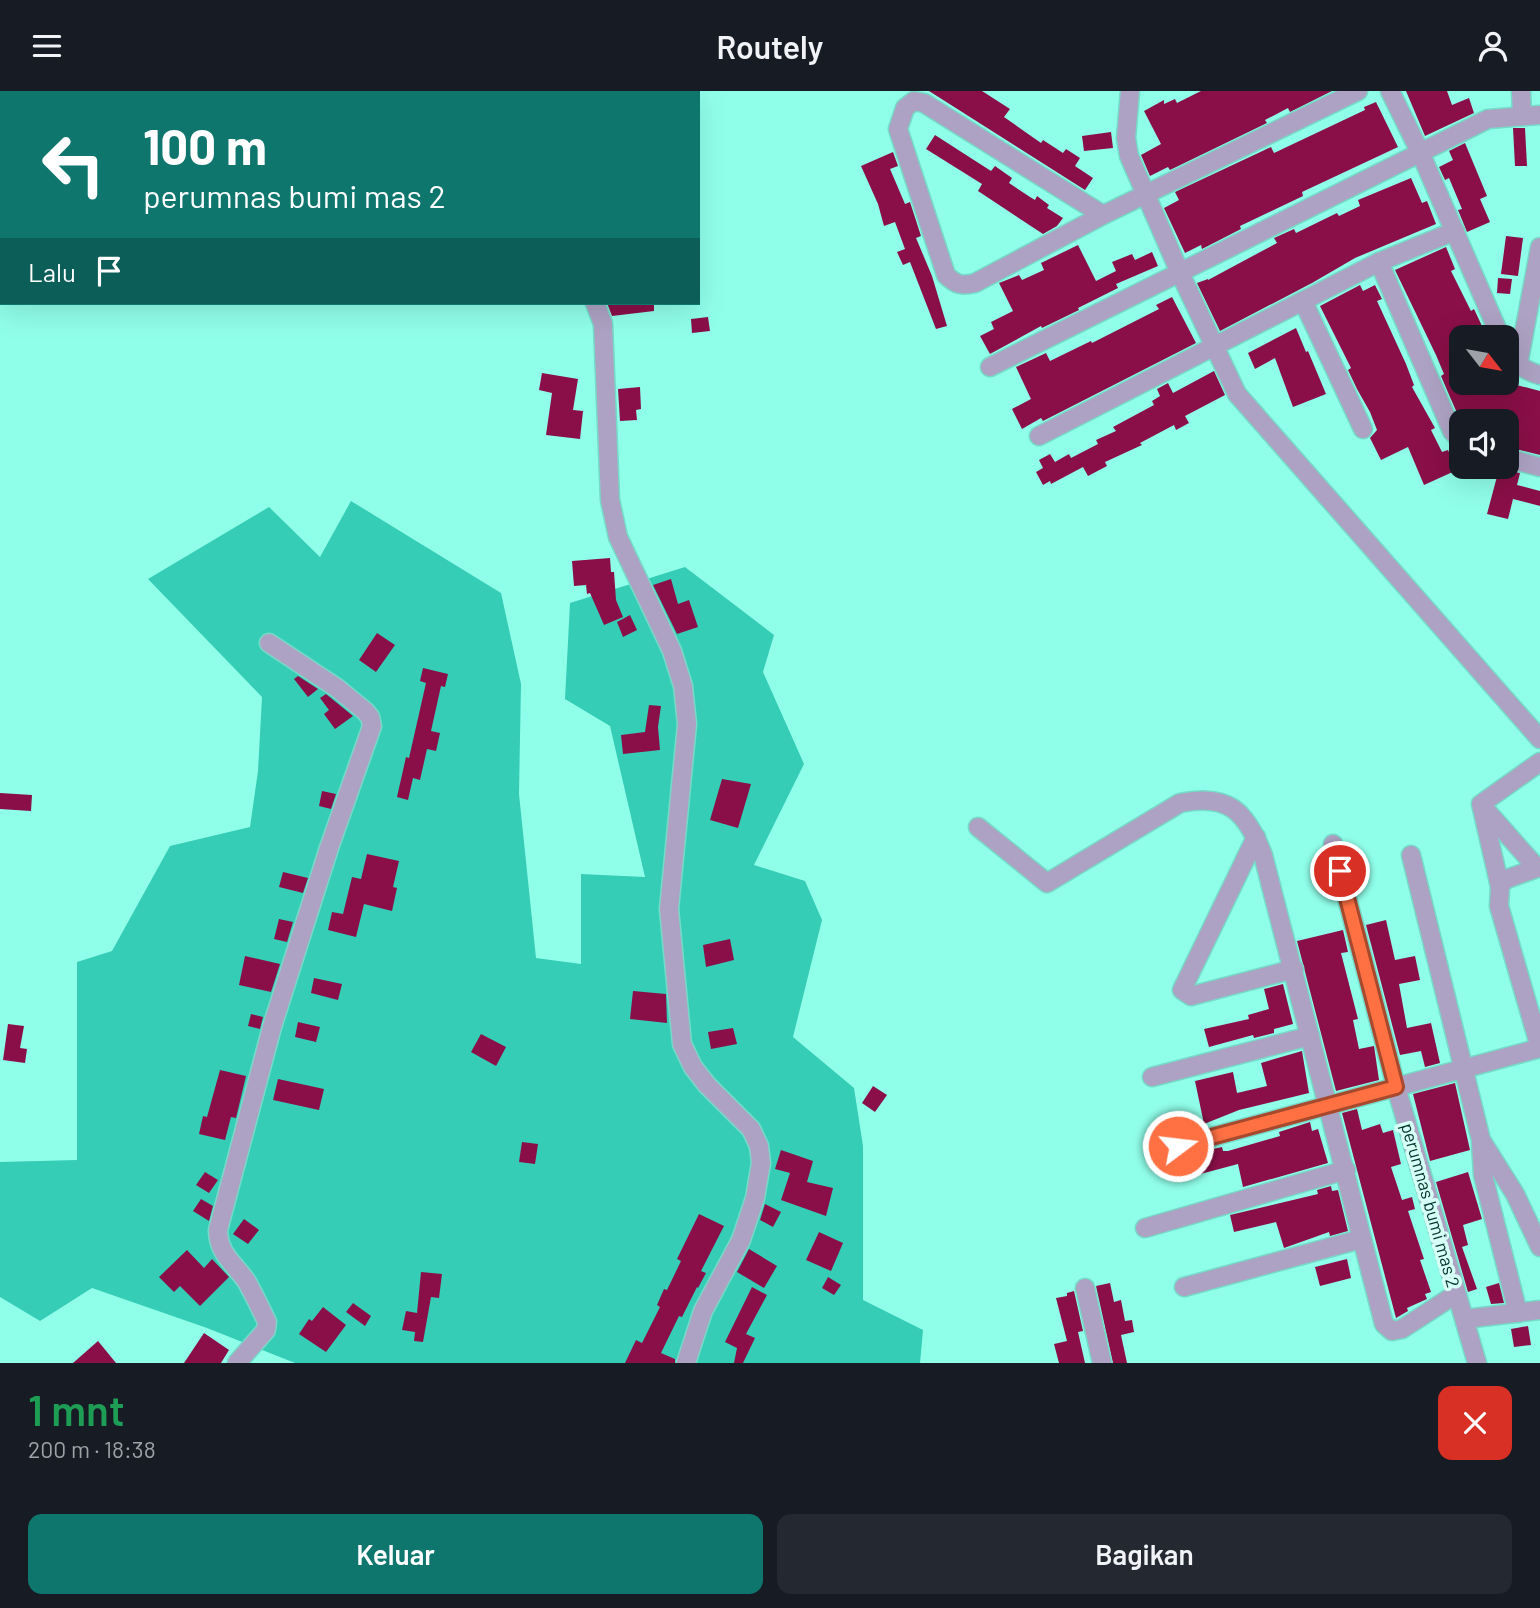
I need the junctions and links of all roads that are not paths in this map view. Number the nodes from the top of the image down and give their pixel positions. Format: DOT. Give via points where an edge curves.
graph roads {
  1 [pos="1358,91"];
  2 [pos="1391,91"];
  3 [pos="1521,91"];
  4 [pos="1136,94"];
  5 [pos="1522,115"];
  6 [pos="1540,115"];
  7 [pos="1420,152"];
  8 [pos="1144,195"];
  9 [pos="1102,215"];
  10 [pos="1455,231"];
  11 [pos="1540,247"];
  12 [pos="1379,262"];
  13 [pos="1180,272"];
  14 [pos="1303,301"];
  15 [pos="596,305"];
  16 [pos="1496,325"];
  17 [pos="1214,348"];
  18 [pos="1519,360"];
  19 [pos="1519,366"];
  20 [pos="990,367"];
  21 [pos="1540,375"];
  22 [pos="1449,424"];
  23 [pos="1363,429"];
  24 [pos="1039,436"];
  25 [pos="1519,461"];
  26 [pos="1540,467"];
  27 [pos="269,643"];
  28 [pos="1540,739"];
  29 [pos="1540,762"];
  30 [pos="1481,804"];
  31 [pos="978,827"];
  32 [pos="1256,837"];
  33 [pos="1333,844"];
  34 [pos="1411,855"];
  35 [pos="1539,868"];
  36 [pos="1500,887"];
  37 [pos="1294,969"];
  38 [pos="1310,1036"];
  39 [pos="1540,1048"];
  40 [pos="1463,1068"];
  41 [pos="1152,1077"];
  42 [pos="1396,1087"];
  43 [pos="1327,1105"];
  44 [pos="1481,1140"];
  45 [pos="1178,1146"];
  46 [pos="1346,1170"];
  47 [pos="1145,1228"];
  48 [pos="1361,1239"];
  49 [pos="1540,1247"];
  50 [pos="1184,1287"];
  51 [pos="1085,1288"];
  52 [pos="1456,1294"];
  53 [pos="1540,1310"];
  54 [pos="1518,1313"];
  55 [pos="1465,1319"];
  56 [pos="237,1363"];
  57 [pos="686,1363"];
  58 [pos="1102,1363"];
  59 [pos="1478,1363"];
  1 -- 8 [label="street"];
  2 -- 7 [label="street"];
  3 -- 5 [label="street"];
  4 -- 8 [label="street" via="1127,148"];
  5 -- 6 [label="street"];
  5 -- 7 [label="street" via="1491,119"];
  7 -- 10 [label="street"];
  7 -- 13 [label="street"];
  8 -- 9 [label="street"];
  8 -- 13 [label="street"];
  9 -- 9 [label="street" via="924,103 914,101 905,108 898,129 946,275 958,284 975,283"];
  10 -- 12 [label="street"];
  10 -- 16 [label="street"];
  11 -- 18 [label="street"];
  12 -- 14 [label="street"];
  12 -- 22 [label="street"];
  13 -- 17 [label="street"];
  13 -- 20 [label="street"];
  14 -- 17 [label="street"];
  14 -- 23 [label="street"];
  15 -- 57 [label="street" via="603,324 610,500 618,537 672,651 683,686 687,724 669,909 682,1044 707,1085 751,1129 761,1163 741,1240 703,1311"];
  17 -- 24 [label="street"];
  17 -- 28 [label="street" via="1250,410"];
  19 -- 21 [label="street"];
  25 -- 26 [label="street"];
  27 -- 56 [label="street" via="337,688 365,711 372,726 280,1003 218,1230 218,1242 227,1259 246,1280 267,1322"];
  29 -- 30 [label="street"];
  30 -- 35 [label="street"];
  30 -- 36 [label="street"];
  31 -- 32 [label="street" via="1047,883 1180,803 1201,799 1227,805 1243,816"];
  32 -- 37 [label="street"];
  32 -- 37 [label="street" via="1182,990 1191,996"];
  33 -- 42 [label="street, perumnas bumi mas 2"];
  34 -- 40 [label="street"];
  35 -- 36 [label="street" via="1511,876"];
  36 -- 39 [label="street" via="1499,905"];
  37 -- 38 [label="street"];
  38 -- 41 [label="street"];
  38 -- 43 [label="street"];
  39 -- 40 [label="street"];
  40 -- 42 [label="street"];
  40 -- 44 [label="street"];
  42 -- 43 [label="street"];
  42 -- 52 [label="street, perumnas bumi mas 2"];
  43 -- 45 [label="street"];
  43 -- 46 [label="street"];
  44 -- 49 [label="street" via="1516,1194"];
  44 -- 54 [label="street" via="1483,1175"];
  46 -- 47 [label="street"];
  46 -- 48 [label="street"];
  48 -- 50 [label="street"];
  48 -- 52 [label="street" via="1384,1324 1392,1331"];
  51 -- 58 [label="street"];
  52 -- 55 [label="street, perumnas bumi mas 2"];
  53 -- 54 [label="street"];
  54 -- 55 [label="street"];
  55 -- 59 [label="street, perumnas bumi mas 2"];
}
